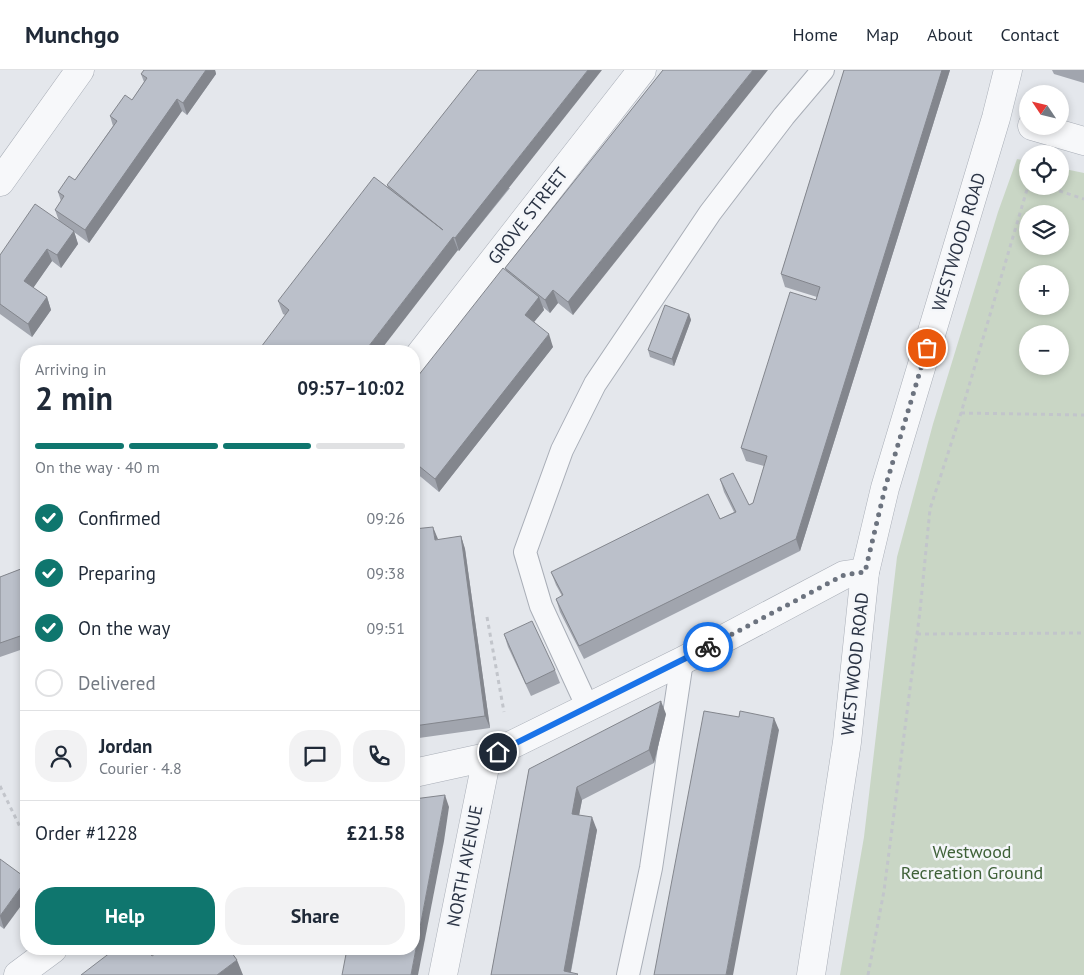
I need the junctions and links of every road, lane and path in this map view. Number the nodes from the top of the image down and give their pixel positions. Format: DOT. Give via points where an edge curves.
graph roads {
  1 [pos="80,70"];
  2 [pos="642,70"];
  3 [pos="822,70"];
  4 [pos="1008,70"];
  5 [pos="996,118"];
  6 [pos="1019,123"];
  7 [pos="1063,135"];
  8 [pos="1084,141"];
  9 [pos="0,182"];
  10 [pos="1069,194"];
  11 [pos="1025,195"];
  12 [pos="1084,199"];
  13 [pos="420,354"];
  14 [pos="961,413"];
  15 [pos="1084,415"];
  16 [pos="865,572"];
  17 [pos="487,616"];
  18 [pos="1084,633"];
  19 [pos="917,634"];
  20 [pos="682,661"];
  21 [pos="588,708"];
  22 [pos="498,752"];
  23 [pos="420,772"];
  24 [pos="0,786"];
  25 [pos="20,827"];
  26 [pos="45,955"];
  27 [pos="18,975"];
  28 [pos="443,975"];
  29 [pos="628,975"];
  30 [pos="811,975"];
  31 [pos="868,975"];
  1 -- 9 [label="street"];
  2 -- 13 [label="street, GROVE STREET"];
  3 -- 21 [label="lane" via="700,228 595,384 562,450 525,552 541,606"];
  4 -- 5 [label="street, WESTWOOD ROAD"];
  5 -- 6 [label="street"];
  5 -- 16 [label="street, WESTWOOD ROAD" via="885,488"];
  7 -- 8 [label="street"];
  10 -- 12 [label="path"];
  11 -- 14 [label="path"];
  14 -- 15 [label="path"];
  14 -- 19 [label="path" via="930,509"];
  16 -- 20 [label="street" via="844,575"];
  16 -- 30 [label="street, WESTWOOD ROAD" via="847,742"];
  17 -- 22 [label="path"];
  18 -- 19 [label="path"];
  19 -- 31 [label="path" via="884,891"];
  20 -- 21 [label="street"];
  20 -- 29 [label="lane" via="651,868"];
  21 -- 22 [label="street"];
  22 -- 23 [label="street"];
  22 -- 28 [label="street, NORTH AVENUE"];
  24 -- 25 [label="path"];
  26 -- 27 [label="street"];
}
